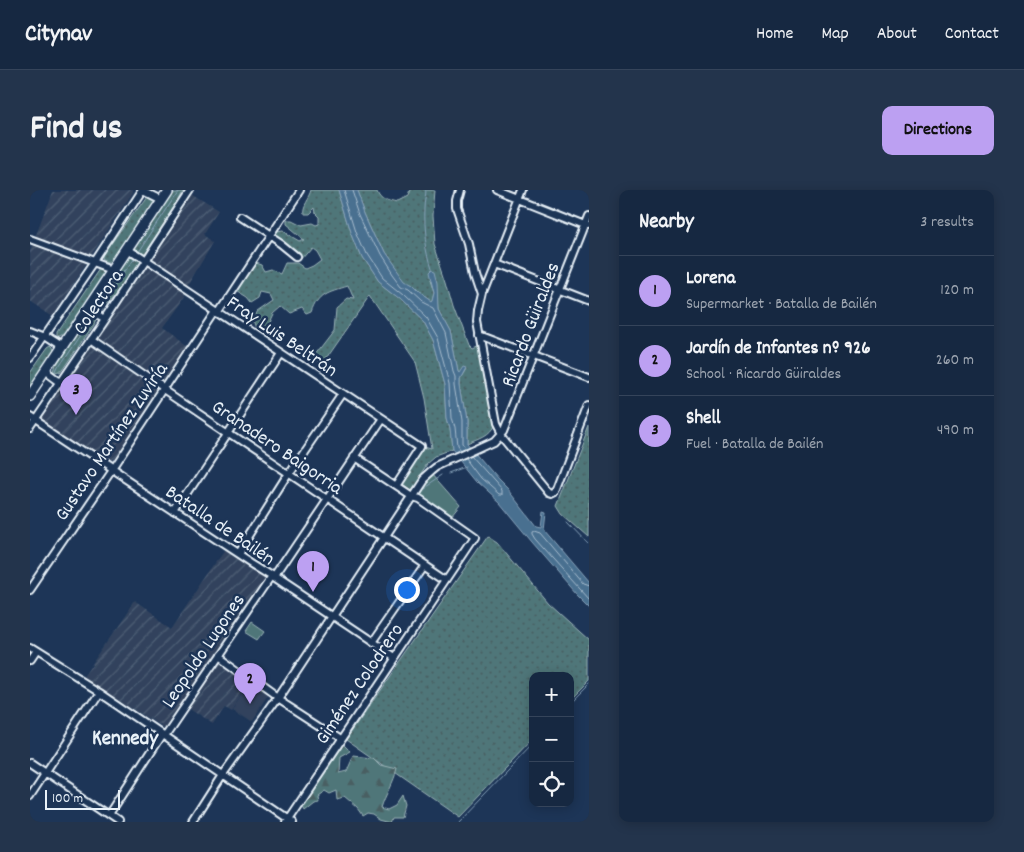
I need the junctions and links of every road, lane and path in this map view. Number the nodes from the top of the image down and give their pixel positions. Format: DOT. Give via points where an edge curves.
graph roads {
  1 [pos="143,190"];
  2 [pos="167,190"];
  3 [pos="190,190"];
  4 [pos="299,190"];
  5 [pos="460,190"];
  6 [pos="497,190"];
  7 [pos="523,190"];
  8 [pos="161,199"];
  9 [pos="520,199"];
  10 [pos="240,216"];
  11 [pos="589,216"];
  12 [pos="587,226"];
  13 [pos="269,236"];
  14 [pos="30,239"];
  15 [pos="127,250"];
  16 [pos="296,257"];
  17 [pos="143,261"];
  18 [pos="95,263"];
  19 [pos="494,264"];
  20 [pos="114,270"];
  21 [pos="560,290"];
  22 [pos="482,294"];
  23 [pos="589,301"];
  24 [pos="88,308"];
  25 [pos="218,311"];
  26 [pos="105,319"];
  27 [pos="30,331"];
  28 [pos="479,335"];
  29 [pos="45,337"];
  30 [pos="91,339"];
  31 [pos="62,348"];
  32 [pos="281,352"];
  33 [pos="533,356"];
  34 [pos="30,358"];
  35 [pos="46,372"];
  36 [pos="589,377"];
  37 [pos="61,383"];
  38 [pos="165,390"];
  39 [pos="343,394"];
  40 [pos="30,396"];
  41 [pos="589,405"];
  42 [pos="33,418"];
  43 [pos="380,419"];
  44 [pos="30,429"];
  45 [pos="228,432"];
  46 [pos="501,434"];
  47 [pos="354,458"];
  48 [pos="111,471"];
  49 [pos="289,474"];
  50 [pos="396,486"];
  51 [pos="411,496"];
  52 [pos="327,498"];
  53 [pos="175,513"];
  54 [pos="384,538"];
  55 [pos="238,554"];
  56 [pos="425,564"];
  57 [pos="273,577"];
  58 [pos="447,580"];
  59 [pos="30,590"];
  60 [pos="331,617"];
  61 [pos="371,643"];
  62 [pos="33,650"];
  63 [pos="218,655"];
  64 [pos="394,658"];
  65 [pos="30,661"];
  66 [pos="99,691"];
  67 [pos="278,698"];
  68 [pos="163,734"];
  69 [pos="340,738"];
  70 [pos="30,763"];
  71 [pos="46,773"];
  72 [pos="223,775"];
  73 [pos="30,796"];
  74 [pos="108,818"];
  75 [pos="288,821"];
  76 [pos="118,822"];
  77 [pos="193,822"];
  1 -- 8 [label="street"];
  1 -- 18 [label="street, Colectora"];
  2 -- 8 [label="highway"];
  3 -- 17 [label="street, Colectora"];
  4 -- 13 [label="street, Gustavo Martínez Zuviría"];
  5 -- 22 [label="street" via="457,209"];
  6 -- 9 [label="street"];
  7 -- 9 [label="street"];
  8 -- 15 [label="highway"];
  9 -- 12 [label="street"];
  9 -- 19 [label="street"];
  10 -- 13 [label="street"];
  11 -- 12 [label="street, Ricardo Güiraldes"];
  12 -- 21 [label="street, Ricardo Güiraldes"];
  13 -- 16 [label="street"];
  13 -- 25 [label="street, Gustavo Martínez Zuviría"];
  14 -- 18 [label="street"];
  15 -- 17 [label="street, Fray Luis Beltrán"];
  15 -- 20 [label="highway"];
  17 -- 25 [label="street, Fray Luis Beltrán"];
  17 -- 26 [label="street, Colectora"];
  18 -- 20 [label="street"];
  18 -- 29 [label="street, Colectora"];
  19 -- 21 [label="street"];
  19 -- 22 [label="street"];
  20 -- 24 [label="highway"];
  21 -- 23 [label="street"];
  21 -- 33 [label="street, Ricardo Güiraldes"];
  22 -- 28 [label="street" via="477,322"];
  24 -- 26 [label="street"];
  24 -- 31 [label="highway"];
  25 -- 32 [label="street, Fray Luis Beltrán"];
  25 -- 38 [label="street, Gustavo Martínez Zuviría"];
  26 -- 30 [label="street, Colectora"];
  27 -- 29 [label="street"];
  28 -- 33 [label="street"];
  28 -- 46 [label="street" via="494,418"];
  29 -- 31 [label="street"];
  29 -- 34 [label="street, Colectora"];
  30 -- 37 [label="street, Colectora"];
  30 -- 38 [label="street, Granadero Baigorria"];
  31 -- 35 [label="highway"];
  32 -- 39 [label="street, Fray Luis Beltrán"];
  32 -- 45 [label="street"];
  33 -- 36 [label="street"];
  33 -- 46 [label="street, Ricardo Güiraldes"];
  35 -- 37 [label="street"];
  35 -- 40 [label="highway"];
  37 -- 42 [label="street, Colectora"];
  38 -- 45 [label="street, Granadero Baigorria"];
  38 -- 48 [label="street, Gustavo Martínez Zuviría"];
  39 -- 43 [label="street, Fray Luis Beltrán"];
  39 -- 49 [label="street"];
  41 -- 46 [label="street" via="554,494 549,493"];
  42 -- 44 [label="street, Colectora"];
  42 -- 48 [label="street, Batalla de Bailén"];
  43 -- 47 [label="street, Leopoldo Lugones"];
  43 -- 50 [label="street, Fray Luis Beltrán" via="422,446"];
  45 -- 49 [label="street, Granadero Baigorria"];
  45 -- 53 [label="street"];
  46 -- 51 [label="street, Ricardo Güiraldes" via="494,441 432,470"];
  47 -- 50 [label="street"];
  47 -- 52 [label="street, Leopoldo Lugones"];
  48 -- 53 [label="street, Batalla de Bailén"];
  48 -- 59 [label="street, Gustavo Martínez Zuviría"];
  49 -- 52 [label="street, Granadero Baigorria"];
  49 -- 55 [label="street"];
  50 -- 51 [label="street"];
  51 -- 54 [label="street"];
  51 -- 58 [label="street, Giménez Colodrero" via="475,538"];
  52 -- 54 [label="street, Granadero Baigorria"];
  52 -- 57 [label="street, Leopoldo Lugones"];
  53 -- 55 [label="street, Batalla de Bailén"];
  54 -- 56 [label="street, Granadero Baigorria"];
  54 -- 60 [label="street"];
  55 -- 57 [label="street, Batalla de Bailén"];
  56 -- 58 [label="street, Granadero Baigorria"];
  56 -- 61 [label="street"];
  57 -- 60 [label="street, Batalla de Bailén"];
  57 -- 63 [label="street, Leopoldo Lugones"];
  58 -- 64 [label="street, Giménez Colodrero"];
  60 -- 61 [label="street, Batalla de Bailén"];
  60 -- 67 [label="street"];
  61 -- 64 [label="street, Batalla de Bailén"];
  62 -- 65 [label="street"];
  62 -- 66 [label="street"];
  63 -- 67 [label="street"];
  63 -- 68 [label="street, Leopoldo Lugones"];
  64 -- 69 [label="street, Giménez Colodrero"];
  66 -- 68 [label="street"];
  66 -- 71 [label="street"];
  67 -- 69 [label="street"];
  67 -- 72 [label="street"];
  68 -- 72 [label="street"];
  68 -- 74 [label="street, Leopoldo Lugones"];
  69 -- 75 [label="street, Giménez Colodrero"];
  70 -- 71 [label="street"];
  71 -- 73 [label="street"];
  71 -- 74 [label="street"];
  72 -- 75 [label="street"];
  72 -- 77 [label="street"];
  74 -- 76 [label="street"];
}
